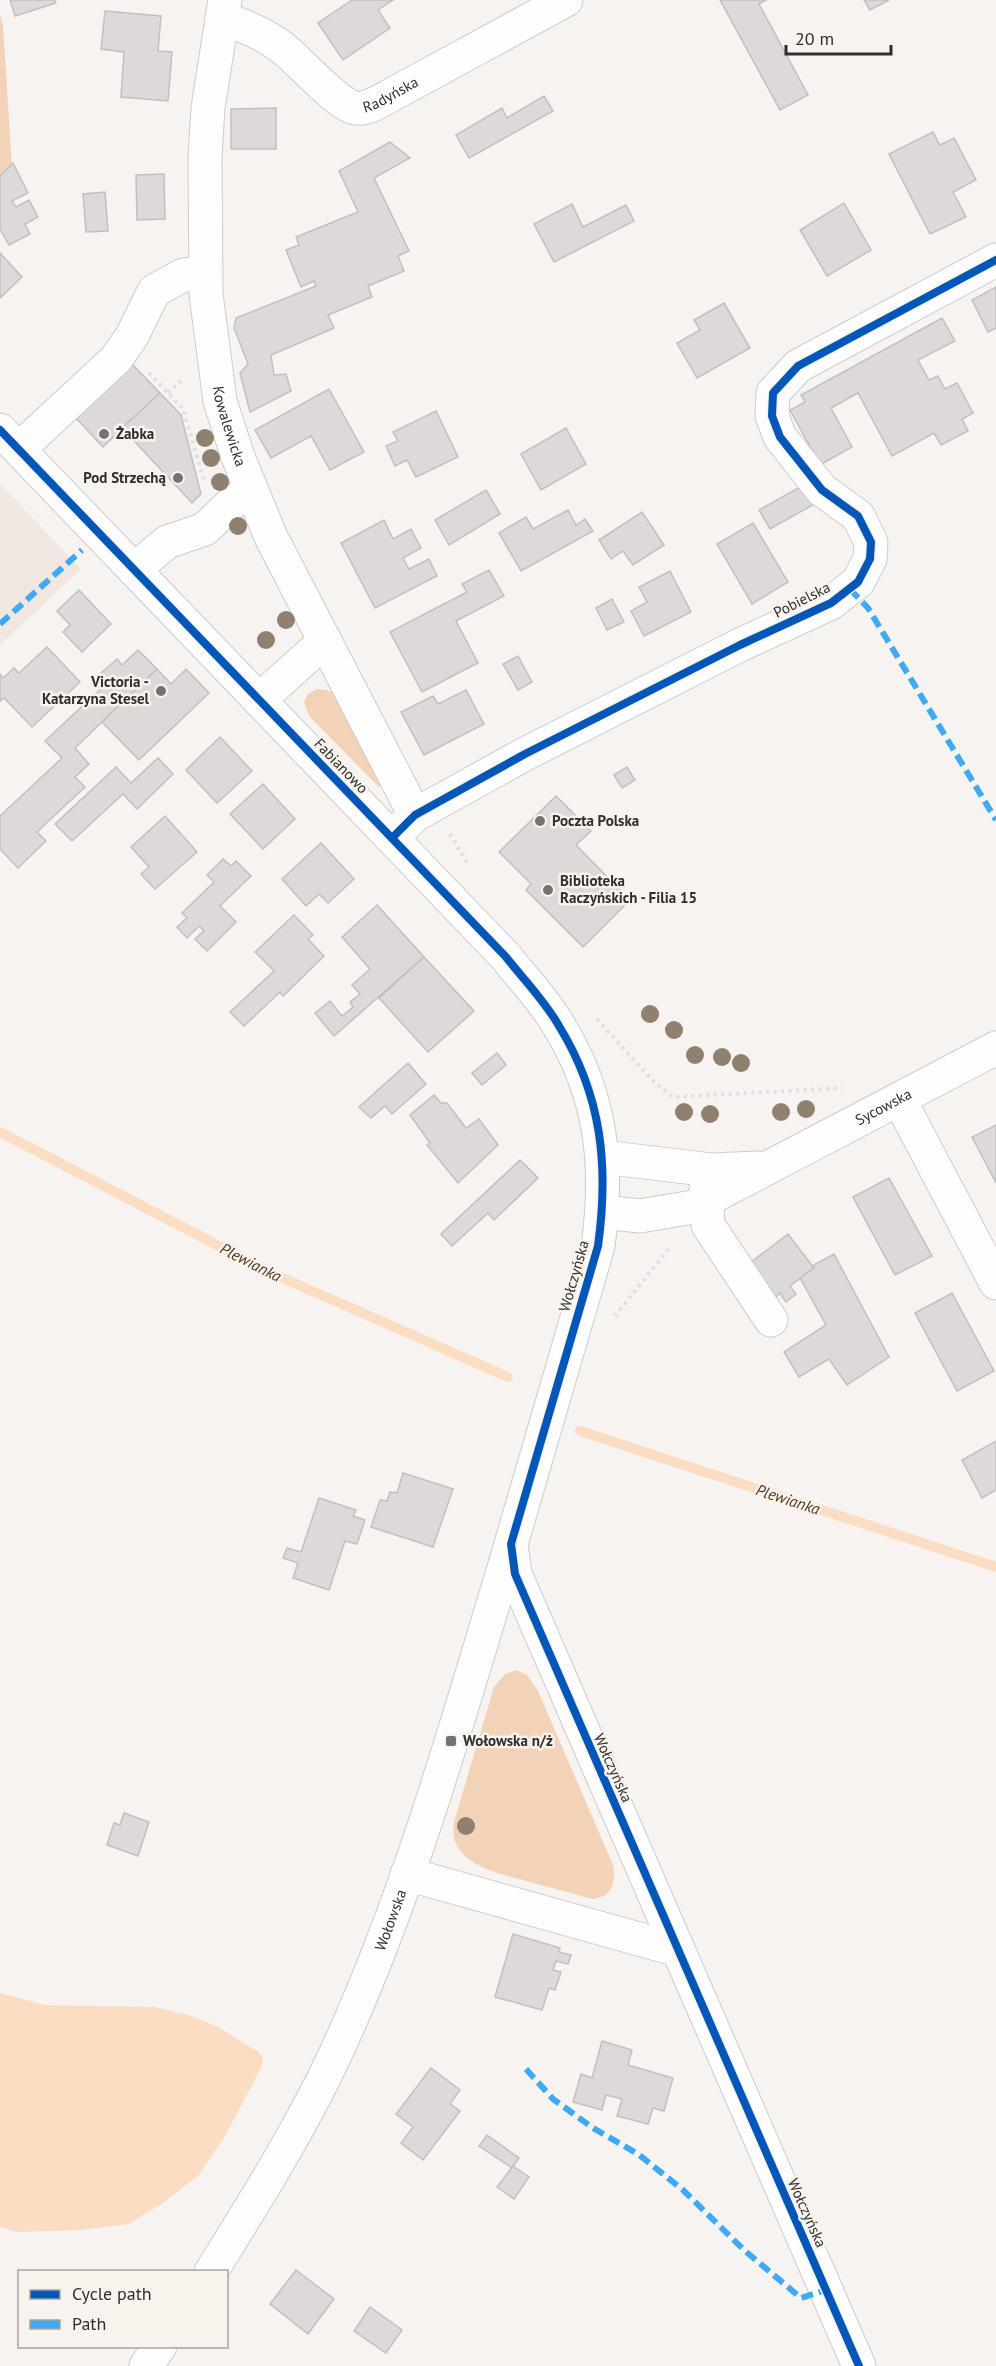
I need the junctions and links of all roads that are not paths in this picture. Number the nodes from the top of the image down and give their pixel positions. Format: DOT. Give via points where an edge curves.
graph roads {
  1 [pos="566,0"];
  2 [pos="223,9"];
  3 [pos="996,260"];
  4 [pos="206,273"];
  5 [pos="9,439"];
  6 [pos="252,493"];
  7 [pos="134,570"];
  8 [pos="325,641"];
  9 [pos="259,700"];
  10 [pos="424,810"];
  11 [pos="392,838"];
  12 [pos="996,1048"];
  13 [pos="886,1106"];
  14 [pos="603,1157"];
  15 [pos="707,1198"];
  16 [pos="603,1212"];
  17 [pos="996,1282"];
  18 [pos="771,1320"];
  19 [pos="511,1544"];
  20 [pos="407,1874"];
  21 [pos="678,1950"];
  22 [pos="212,2270"];
  23 [pos="159,2348"];
  24 [pos="146,2366"];
  25 [pos="859,2366"];
  1 -- 2 [label="street, Radyńska" via="364,108 352,108 283,48"];
  2 -- 4 [label="street, Kowalewicka" via="205,133"];
  3 -- 10 [label="street, Pobielska" via="798,366 773,393 772,416 780,437 822,490 858,516 871,542 870,559 858,582 831,603 525,754"];
  4 -- 5 [label="street" via="183,275 154,291 116,359"];
  4 -- 6 [label="street, Kowalewicka" via="209,330 220,401"];
  5 -- 7 [label="street, Fabianowo"];
  6 -- 7 [label="street" via="235,500 205,529 167,542"];
  6 -- 8 [label="street, Kowalewicka"];
  7 -- 9 [label="street, Fabianowo"];
  8 -- 9 [label="street"];
  8 -- 10 [label="street, Kowalewicka"];
  9 -- 11 [label="street, Fabianowo"];
  10 -- 11 [label="street, Pobielska"];
  11 -- 14 [label="street, Fabianowo" via="506,957 559,1025 592,1100"];
  12 -- 13 [label="street, Sycowska"];
  13 -- 15 [label="street, Sycowska"];
  13 -- 17 [label="street"];
  14 -- 15 [label="street, Sycowska"];
  14 -- 16 [label="street, Wołczyńska"];
  15 -- 16 [label="street, Sycowska" via="693,1207 640,1216"];
  15 -- 18 [label="street"];
  16 -- 19 [label="street, Wołczyńska" via="598,1246"];
  19 -- 20 [label="street, Wołowska"];
  19 -- 21 [label="street, Wołczyńska" via="515,1574 526,1604"];
  20 -- 21 [label="street"];
  20 -- 22 [label="street, Wołowska" via="374,1964 320,2086"];
  21 -- 25 [label="street, Wołczyńska"];
  23 -- 24 [label="street"];
}
